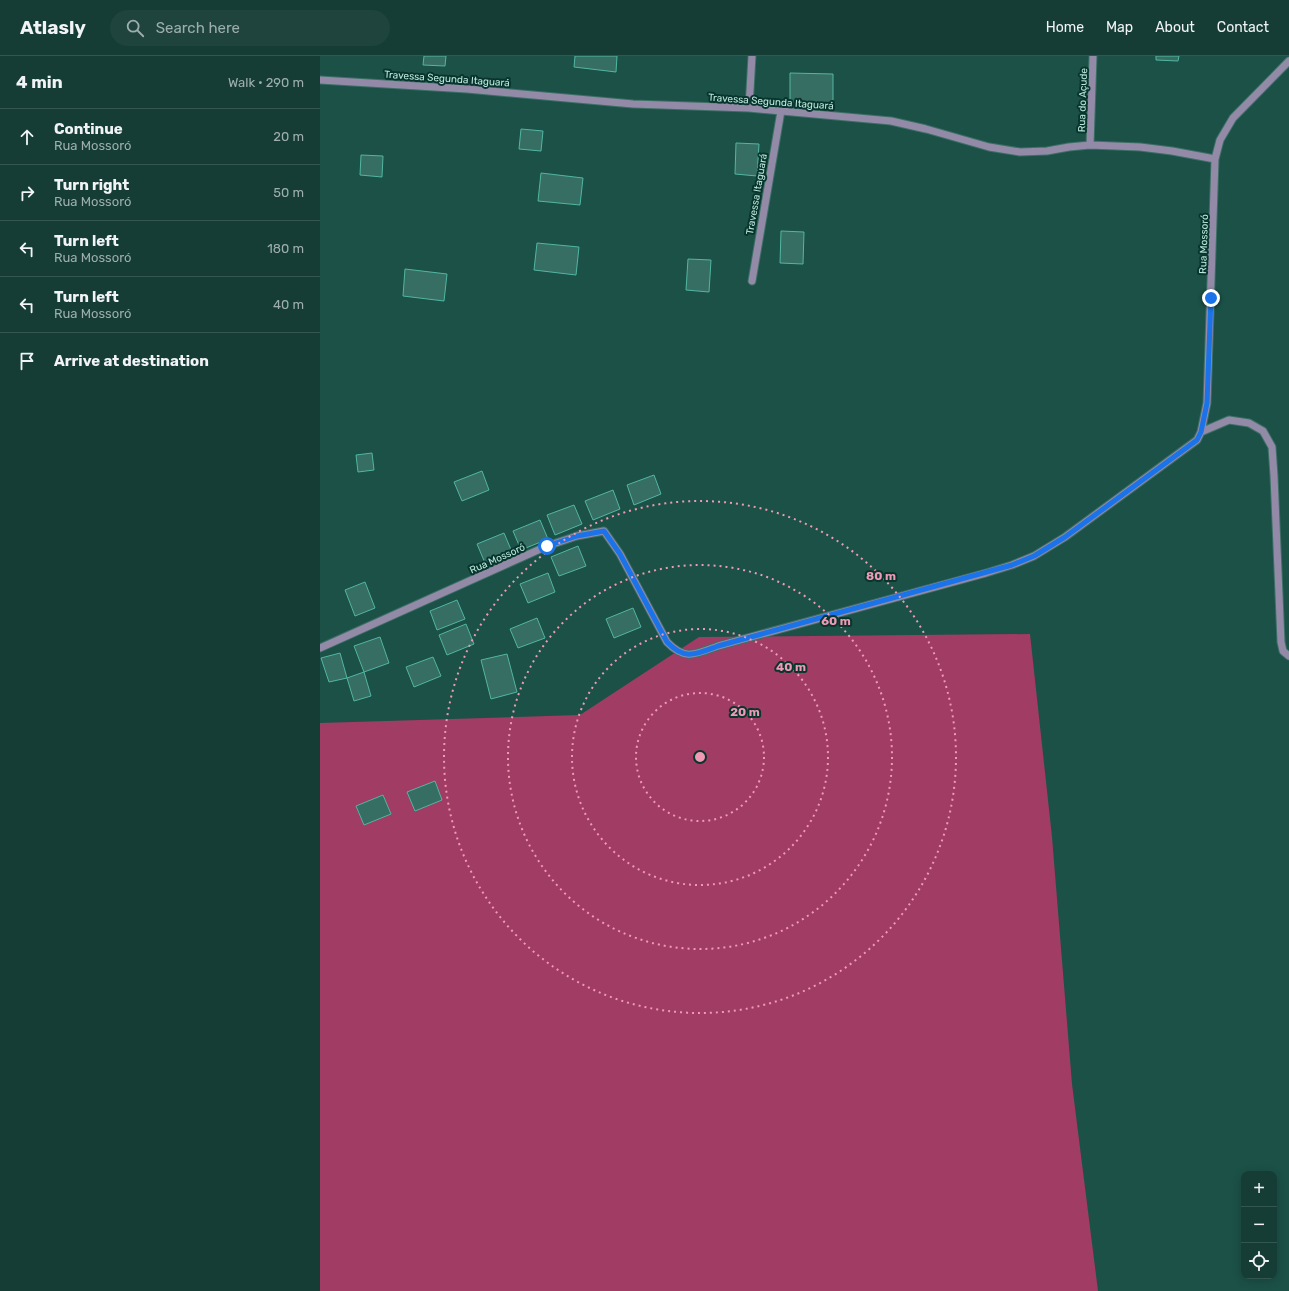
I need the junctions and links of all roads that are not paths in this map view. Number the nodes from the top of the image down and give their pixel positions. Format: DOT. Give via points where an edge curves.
graph roads {
  1 [pos="752,56"];
  2 [pos="1093,56"];
  3 [pos="1289,61"];
  4 [pos="320,80"];
  5 [pos="749,108"];
  6 [pos="781,111"];
  7 [pos="1090,145"];
  8 [pos="1215,159"];
  9 [pos="752,280"];
  10 [pos="1201,432"];
  11 [pos="320,648"];
  12 [pos="1289,656"];
  1 -- 5 [label="street"];
  2 -- 7 [label="street, Rua do Açude"];
  3 -- 8 [label="street, Rua Mossoró" via="1233,118 1220,140"];
  4 -- 5 [label="street, Travessa Segunda Itaguará" via="467,89 633,104"];
  5 -- 6 [label="street, Travessa Segunda Itaguará"];
  6 -- 7 [label="street, Travessa Segunda Itaguará" via="891,121 989,147 1020,152"];
  6 -- 9 [label="street, Travessa Itaguará"];
  7 -- 8 [label="street, Travessa Segunda Itaguará" via="1140,147"];
  8 -- 10 [label="street, Rua Mossoró" via="1207,403"];
  10 -- 11 [label="street, Rua Mossoró" via="1197,440 1065,537 1034,556 986,573 698,653 686,654 675,650 667,642 620,554 604,531 577,536 547,546"];
  10 -- 12 [label="street" via="1229,420 1249,423 1263,431 1272,447 1281,642 1283,651"];
}
